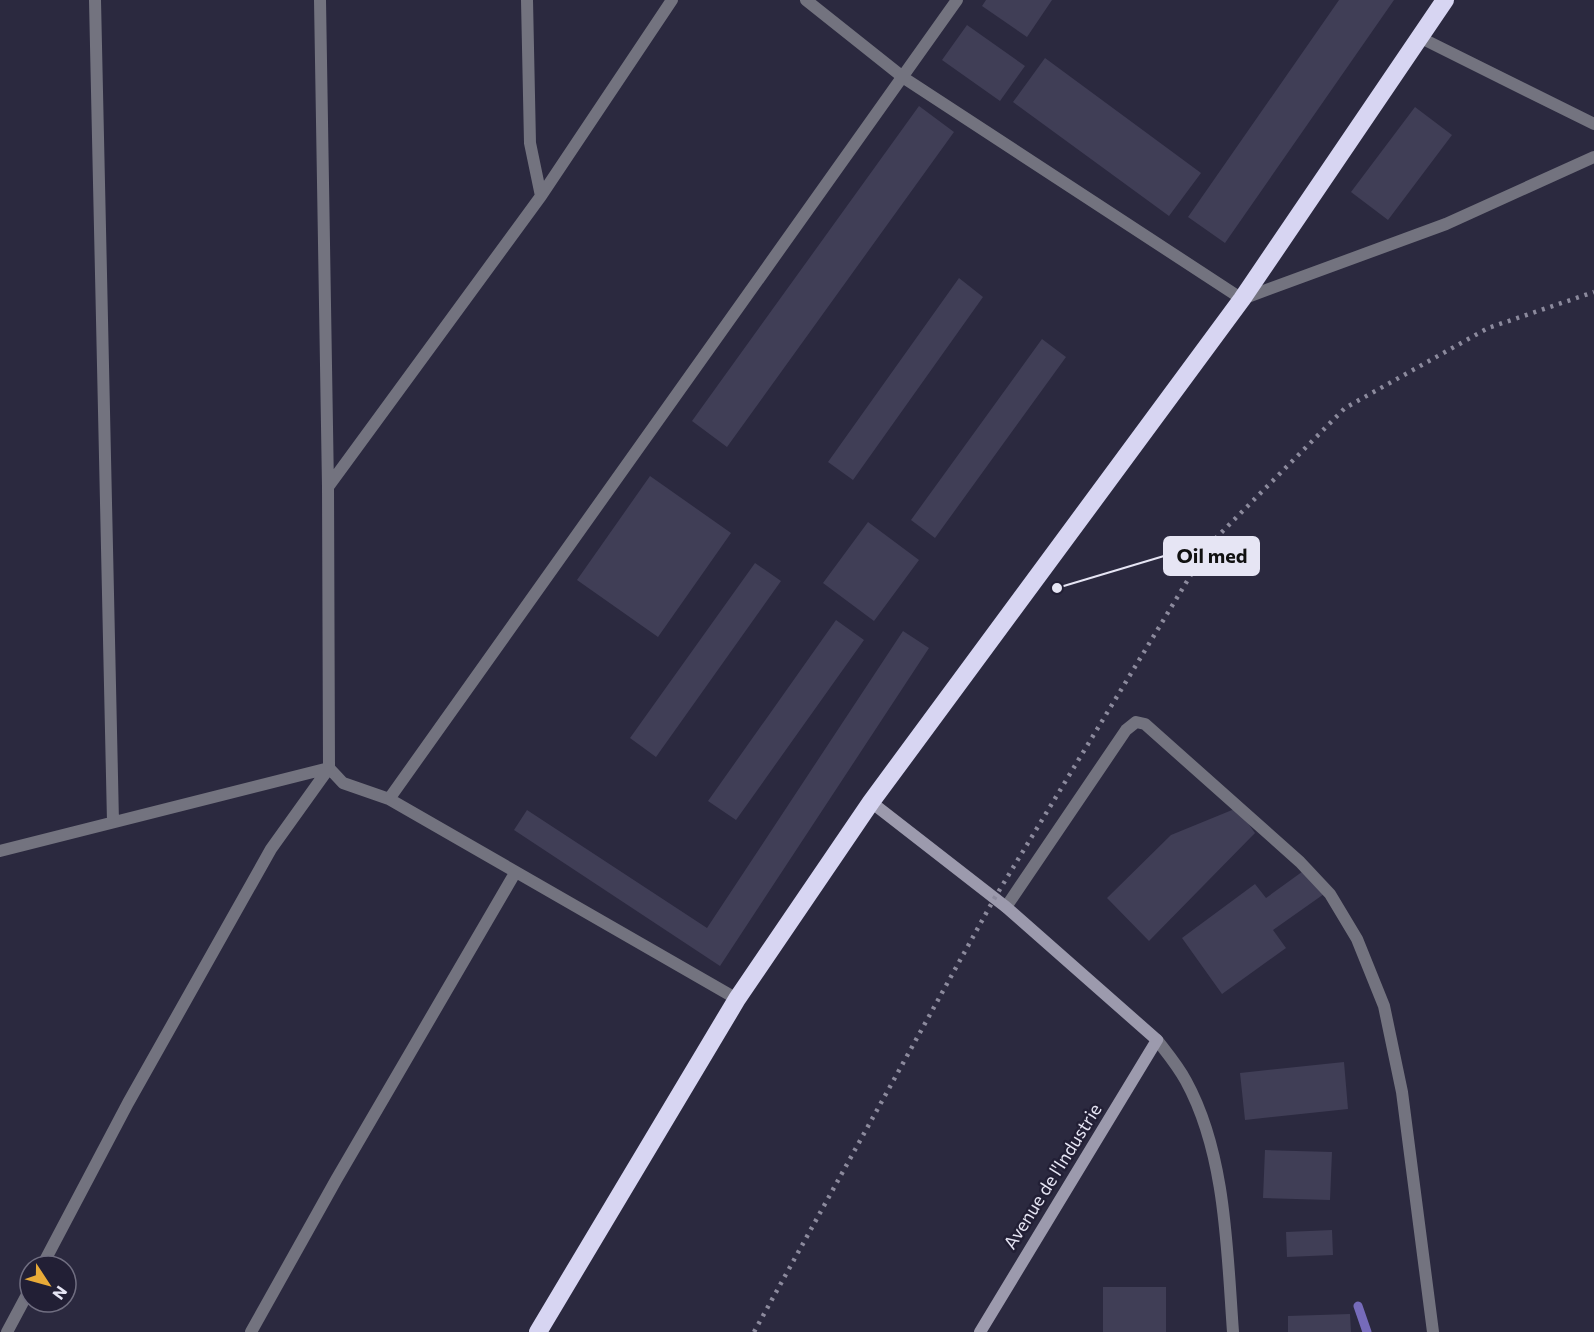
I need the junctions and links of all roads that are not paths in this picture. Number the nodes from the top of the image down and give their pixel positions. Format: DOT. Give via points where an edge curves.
graph roads {
  1 [pos="95,0"];
  2 [pos="320,0"];
  3 [pos="527,0"];
  4 [pos="672,0"];
  5 [pos="806,0"];
  6 [pos="957,0"];
  7 [pos="1445,0"];
  8 [pos="1419,37"];
  9 [pos="904,78"];
  10 [pos="1594,124"];
  11 [pos="1594,157"];
  12 [pos="541,196"];
  13 [pos="1242,299"];
  14 [pos="328,487"];
  15 [pos="329,768"];
  16 [pos="389,799"];
  17 [pos="871,802"];
  18 [pos="113,822"];
  19 [pos="0,852"];
  20 [pos="515,873"];
  21 [pos="1006,907"];
  22 [pos="737,999"];
  23 [pos="1157,1040"];
  24 [pos="48,1254"];
  25 [pos="18,1311"];
  26 [pos="7,1332"];
  27 [pos="251,1332"];
  28 [pos="538,1332"];
  29 [pos="980,1332"];
  30 [pos="1233,1332"];
  31 [pos="1433,1332"];
  1 -- 18 [label="street"];
  2 -- 14 [label="street"];
  3 -- 12 [label="street" via="530,143"];
  4 -- 12 [label="street"];
  5 -- 9 [label="street"];
  6 -- 9 [label="street"];
  7 -- 8 [label="highway"];
  8 -- 10 [label="street"];
  8 -- 13 [label="highway"];
  9 -- 13 [label="street"];
  9 -- 16 [label="street"];
  11 -- 13 [label="street" via="1446,224"];
  12 -- 14 [label="street"];
  13 -- 17 [label="highway"];
  14 -- 15 [label="street"];
  15 -- 16 [label="street" via="343,783"];
  15 -- 18 [label="street"];
  15 -- 24 [label="street" via="271,849"];
  16 -- 20 [label="street"];
  17 -- 21 [label="street"];
  17 -- 22 [label="highway"];
  18 -- 19 [label="street"];
  20 -- 22 [label="street"];
  20 -- 27 [label="street"];
  21 -- 23 [label="street"];
  21 -- 31 [label="street" via="1126,730 1136,722 1145,724 1300,862 1330,894 1357,939 1384,1006 1402,1092"];
  22 -- 28 [label="highway"];
  23 -- 29 [label="street, Avenue de l'Industrie"];
  23 -- 30 [label="street" via="1186,1080 1204,1121 1224,1210"];
  25 -- 26 [label="street"];
}
